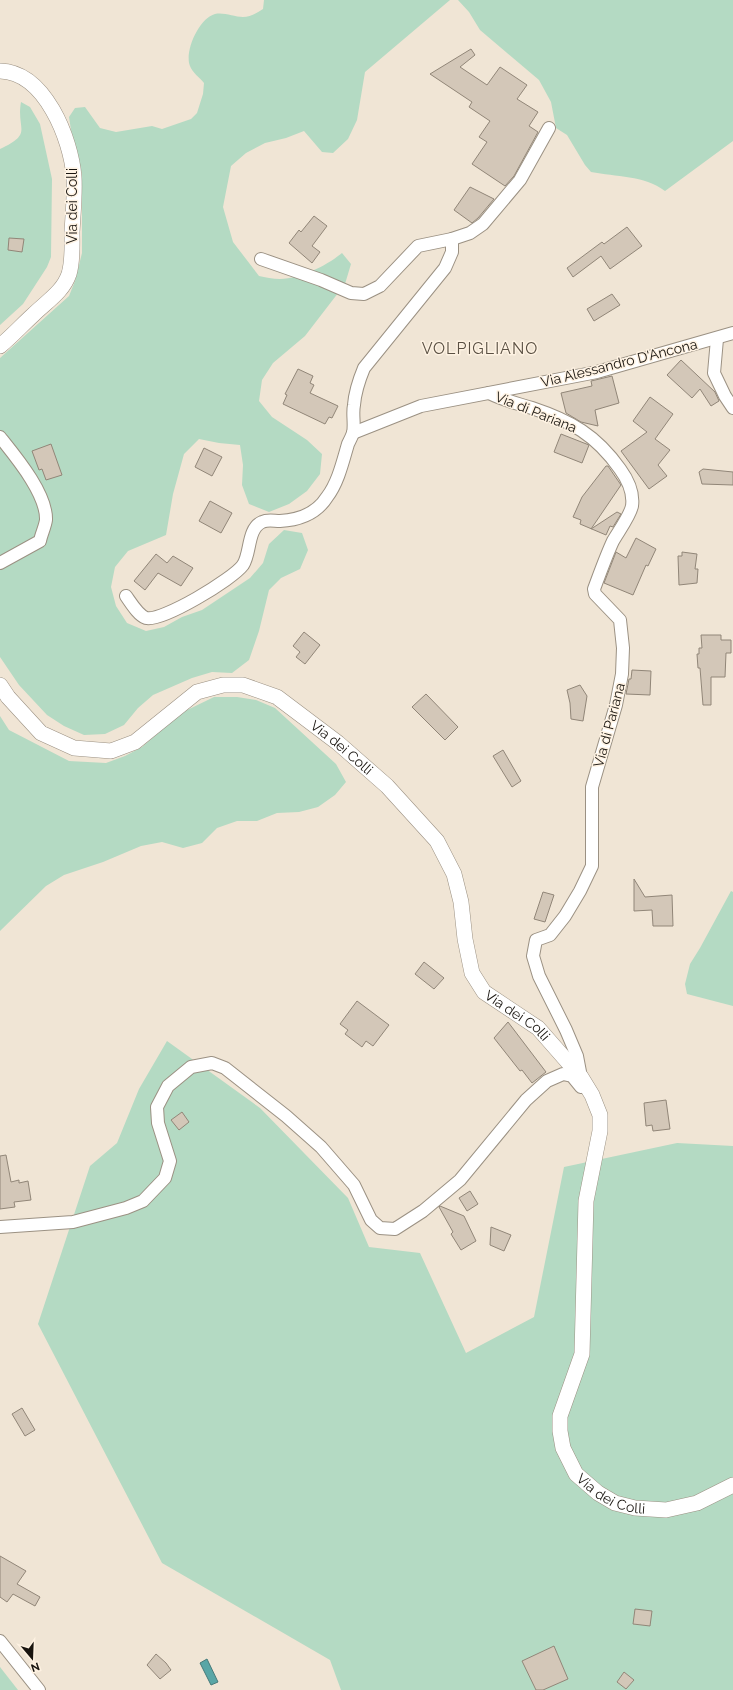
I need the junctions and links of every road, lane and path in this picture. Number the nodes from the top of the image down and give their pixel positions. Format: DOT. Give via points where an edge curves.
graph roads {
  1 [pos="0,71"];
  2 [pos="549,128"];
  3 [pos="452,239"];
  4 [pos="261,259"];
  5 [pos="733,333"];
  6 [pos="717,339"];
  7 [pos="0,346"];
  8 [pos="489,393"];
  9 [pos="733,408"];
  10 [pos="353,433"];
  11 [pos="0,437"];
  12 [pos="0,563"];
  13 [pos="126,596"];
  14 [pos="0,685"];
  15 [pos="581,1077"];
  16 [pos="596,1154"];
  17 [pos="0,1227"];
  18 [pos="733,1485"];
  19 [pos="0,1641"];
  20 [pos="39,1690"];
  1 -- 7 [label="street, Via dei Colli" via="28,81 47,100 69,149 74,178 73,242 69,274 57,293"];
  2 -- 3 [label="street" via="520,180 483,224 470,233"];
  3 -- 4 [label="street" via="418,246 380,286 364,294 351,293"];
  3 -- 10 [label="street" via="452,252 445,268 364,368 353,406"];
  5 -- 6 [label="street, Via Alessandro D'Ancona"];
  6 -- 8 [label="street, Via Alessandro D'Ancona" via="597,372"];
  6 -- 9 [label="street" via="714,373"];
  8 -- 10 [label="street, Via Alessandro D'Ancona" via="421,406"];
  8 -- 15 [label="street, Via di Pariana" via="504,401 532,408 570,423 586,432 616,463 631,490 632,507 613,542 594,589 595,594 620,620 623,648 622,674 616,705 592,787 592,866 564,916 550,935 536,940 533,953 539,976 577,1056"];
  10 -- 13 [label="street" via="328,497 311,513 262,522 251,537 244,563 217,587 154,619 145,617"];
  11 -- 12 [label="street" via="24,468 41,496 46,520 40,541"];
  14 -- 15 [label="street, Via dei Colli" via="41,733 74,748 111,751 135,742 197,692 223,685 243,685 277,697 338,743 387,786 437,841 454,874 472,973 484,992 538,1028"];
  15 -- 16 [label="street, Via dei Colli" via="600,1115"];
  16 -- 17 [label="street" via="593,1118 582,1088 572,1076 563,1074 548,1081 526,1100 460,1180 423,1211 395,1229 380,1228 371,1220 354,1185 321,1147 225,1068 212,1063 191,1067 168,1086 157,1108 158,1123 170,1161 165,1178 144,1201 73,1222"];
  16 -- 18 [label="street, Via dei Colli" via="586,1201 582,1354 560,1416 563,1448 576,1474 598,1493 615,1503 635,1508 666,1510 697,1503"];
  19 -- 20 [label="street"];
}
